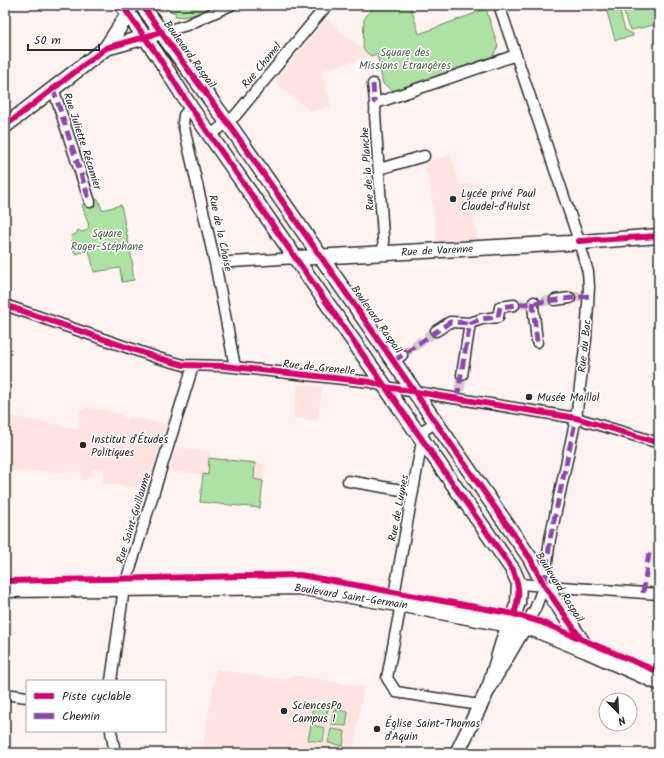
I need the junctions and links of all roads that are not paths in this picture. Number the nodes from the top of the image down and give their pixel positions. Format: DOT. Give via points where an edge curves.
graph roads {
  1 [pos="142,5"];
  2 [pos="231,5"];
  3 [pos="326,5"];
  4 [pos="499,5"];
  5 [pos="127,8"];
  6 [pos="162,32"];
  7 [pos="145,37"];
  8 [pos="106,48"];
  9 [pos="516,54"];
  10 [pos="373,84"];
  11 [pos="54,88"];
  12 [pos="376,103"];
  13 [pos="191,108"];
  14 [pos="227,122"];
  15 [pos="5,126"];
  16 [pos="211,136"];
  17 [pos="424,156"];
  18 [pos="379,169"];
  19 [pos="90,202"];
  20 [pos="659,236"];
  21 [pos="579,241"];
  22 [pos="384,252"];
  23 [pos="320,256"];
  24 [pos="296,258"];
  25 [pos="215,263"];
  26 [pos="580,297"];
  27 [pos="555,300"];
  28 [pos="535,302"];
  29 [pos="5,305"];
  30 [pos="514,305"];
  31 [pos="470,322"];
  32 [pos="436,331"];
  33 [pos="537,342"];
  34 [pos="193,366"];
  35 [pos="235,367"];
  36 [pos="462,375"];
  37 [pos="386,387"];
  38 [pos="415,391"];
  39 [pos="576,418"];
  40 [pos="436,422"];
  41 [pos="423,440"];
  42 [pos="659,443"];
  43 [pos="348,481"];
  44 [pos="413,492"];
  45 [pos="518,584"];
  46 [pos="544,585"];
  47 [pos="124,588"];
  48 [pos="5,589"];
  49 [pos="659,594"];
  50 [pos="401,604"];
  51 [pos="517,625"];
  52 [pos="588,650"];
  53 [pos="111,680"];
  54 [pos="659,682"];
  55 [pos="5,694"];
  56 [pos="26,697"];
  57 [pos="479,706"];
  58 [pos="111,732"];
  59 [pos="460,748"];
  60 [pos="115,753"];
  61 [pos="450,753"];
  1 -- 6 [label="main road, Boulevard Raspail"];
  2 -- 6 [label="street" via="187,25"];
  3 -- 14 [label="street, Rue Chomel" via="235,116"];
  4 -- 9 [label="street, Rue du Bac"];
  5 -- 7 [label="main road"];
  5 -- 8 [label="main road"];
  6 -- 7 [label="main road"];
  6 -- 14 [label="main road, Boulevard Raspail"];
  7 -- 8 [label="main road"];
  7 -- 13 [label="main road"];
  8 -- 11 [label="main road"];
  9 -- 12 [label="street"];
  9 -- 21 [label="street, Rue du Bac"];
  10 -- 12 [label="street, Rue de la Planche"];
  11 -- 15 [label="main road"];
  11 -- 19 [label="street, Rue Juliette Récamier"];
  12 -- 18 [label="street, Rue de la Planche"];
  13 -- 16 [label="main road"];
  13 -- 25 [label="street, Rue de la Chaise" via="184,115 183,123"];
  14 -- 16 [label="street, Rue Chomel"];
  14 -- 23 [label="main road, Boulevard Raspail"];
  16 -- 24 [label="main road"];
  17 -- 18 [label="street"];
  18 -- 22 [label="street, Rue de la Planche"];
  20 -- 21 [label="main road, Rue de Varenne"];
  21 -- 22 [label="main road, Rue de Varenne"];
  21 -- 26 [label="street, Rue du Bac" via="588,272"];
  22 -- 23 [label="main road, Rue de Varenne"];
  23 -- 24 [label="main road, Rue de Varenne"];
  23 -- 38 [label="main road, Boulevard Raspail" via="398,358"];
  24 -- 25 [label="street, Rue de Varenne"];
  24 -- 37 [label="main road"];
  25 -- 35 [label="street, Rue de la Chaise"];
  26 -- 27 [label="street"];
  26 -- 39 [label="street, Rue du Bac" via="586,339"];
  28 -- 33 [label="street" via="533,305"];
  29 -- 34 [label="street, Rue de Grenelle" via="158,358"];
  30 -- 31 [label="street" via="500,307 498,316"];
  31 -- 32 [label="street" via="450,322"];
  31 -- 36 [label="street"];
  34 -- 35 [label="street, Rue de Grenelle"];
  34 -- 47 [label="street, Rue Saint-Guillaume"];
  35 -- 37 [label="street, Rue de Grenelle" via="371,382"];
  37 -- 38 [label="street, Rue de Grenelle"];
  37 -- 41 [label="main road"];
  38 -- 39 [label="street, Rue de Grenelle" via="458,395"];
  38 -- 40 [label="main road, Boulevard Raspail"];
  39 -- 42 [label="street, Rue de Grenelle"];
  39 -- 46 [label="street, Rue du Bac" via="550,540"];
  40 -- 41 [label="street, Rue de Luynes" via="424,430"];
  40 -- 46 [label="main road, Boulevard Raspail" via="530,558"];
  41 -- 44 [label="street, Rue de Luynes"];
  41 -- 45 [label="main road" via="513,570"];
  43 -- 44 [label="street"];
  44 -- 50 [label="street, Rue de Luynes" via="395,591"];
  45 -- 46 [label="street"];
  45 -- 51 [label="main road"];
  46 -- 49 [label="street"];
  46 -- 51 [label="street, Rue du Bac" via="535,609"];
  46 -- 52 [label="main road, Boulevard Raspail"];
  47 -- 48 [label="main road, Boulevard Saint-Germain"];
  47 -- 50 [label="main road, Boulevard Saint-Germain" via="298,586"];
  47 -- 53 [label="street, Rue Saint-Guillaume"];
  50 -- 51 [label="main road, Boulevard Saint-Germain"];
  50 -- 57 [label="street" via="387,678 391,686 396,692"];
  51 -- 52 [label="main road, Boulevard Saint-Germain" via="536,629"];
  51 -- 57 [label="main road, Rue du Bac"];
  52 -- 54 [label="main road, Boulevard Saint-Germain"];
  55 -- 56 [label="street"];
  57 -- 59 [label="main road, Rue du Bac"];
  58 -- 60 [label="street"];
  59 -- 61 [label="street"];
}
